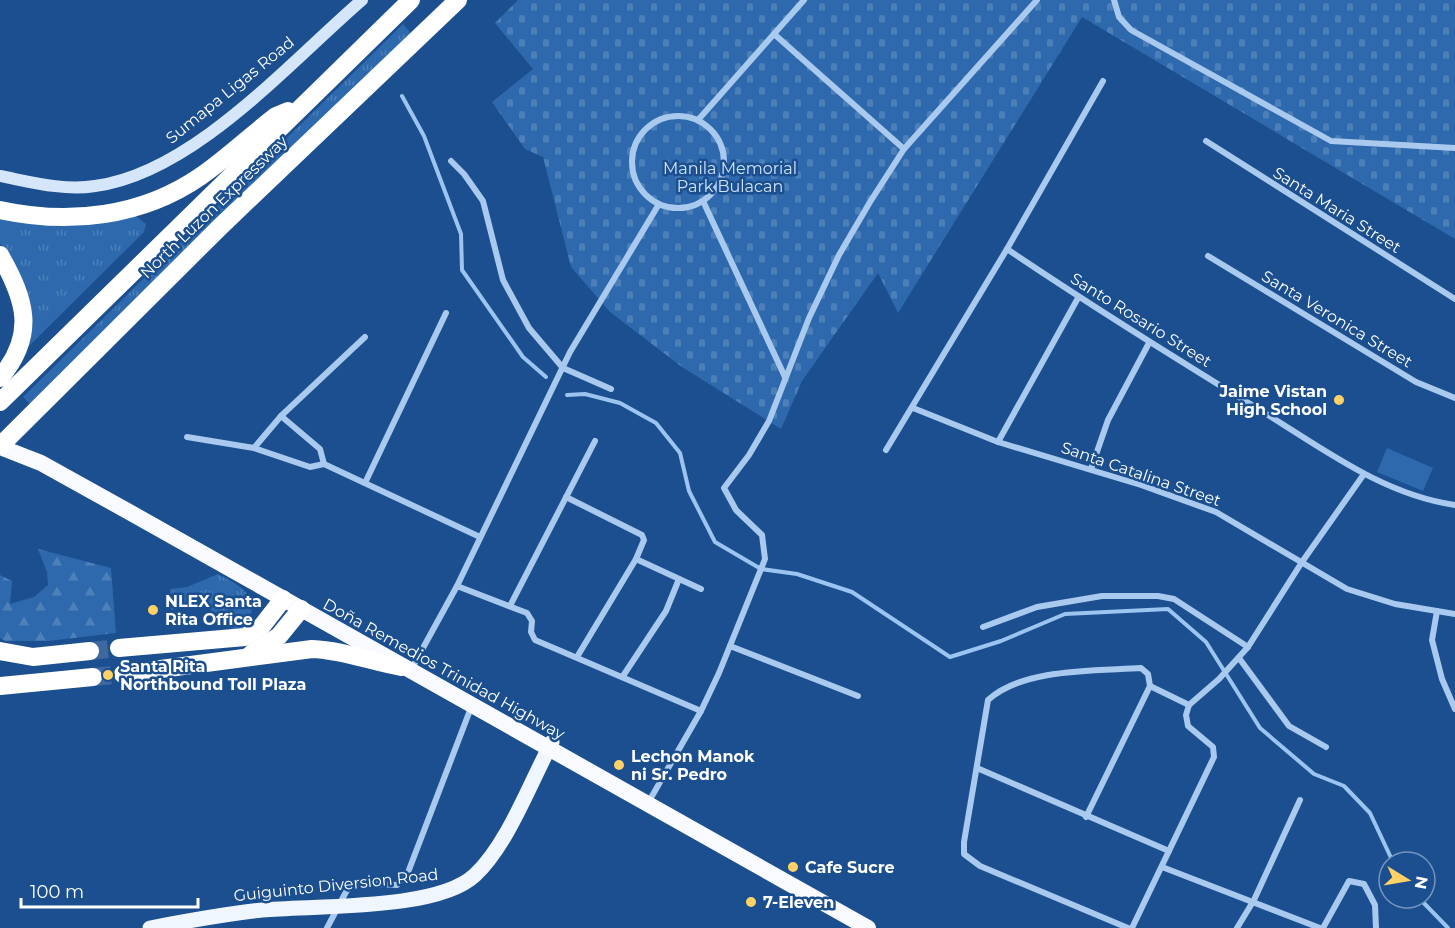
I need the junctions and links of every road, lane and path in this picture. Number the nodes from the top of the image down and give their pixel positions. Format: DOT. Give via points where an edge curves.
graph roads {
  1 [pos="362,0"];
  2 [pos="411,0"];
  3 [pos="458,0"];
  4 [pos="804,0"];
  5 [pos="1037,0"];
  6 [pos="1114,0"];
  7 [pos="774,34"];
  8 [pos="1103,81"];
  9 [pos="304,105"];
  10 [pos="698,120"];
  11 [pos="1206,141"];
  12 [pos="1455,148"];
  13 [pos="904,149"];
  14 [pos="451,161"];
  15 [pos="0,176"];
  16 [pos="704,201"];
  17 [pos="659,204"];
  18 [pos="0,210"];
  19 [pos="1007,249"];
  20 [pos="0,255"];
  21 [pos="1208,256"];
  22 [pos="1078,298"];
  23 [pos="1455,299"];
  24 [pos="446,313"];
  25 [pos="365,337"];
  26 [pos="1149,343"];
  27 [pos="563,368"];
  28 [pos="785,377"];
  29 [pos="0,378"];
  30 [pos="611,389"];
  31 [pos="1455,398"];
  32 [pos="0,402"];
  33 [pos="913,408"];
  34 [pos="281,416"];
  35 [pos="187,437"];
  36 [pos="595,441"];
  37 [pos="998,442"];
  38 [pos="0,447"];
  39 [pos="254,448"];
  40 [pos="886,450"];
  41 [pos="324,464"];
  42 [pos="1091,469"];
  43 [pos="1364,474"];
  44 [pos="365,483"];
  45 [pos="566,497"];
  46 [pos="1455,505"];
  47 [pos="480,537"];
  48 [pos="636,559"];
  49 [pos="1302,562"];
  50 [pos="679,579"];
  51 [pos="457,586"];
  52 [pos="701,589"];
  53 [pos="283,599"];
  54 [pos="510,606"];
  55 [pos="302,609"];
  56 [pos="1437,612"];
  57 [pos="1455,614"];
  58 [pos="983,627"];
  59 [pos="730,646"];
  60 [pos="1248,647"];
  61 [pos="119,648"];
  62 [pos="0,651"];
  63 [pos="90,651"];
  64 [pos="246,657"];
  65 [pos="577,657"];
  66 [pos="1237,660"];
  67 [pos="406,669"];
  68 [pos="123,674"];
  69 [pos="623,676"];
  70 [pos="93,677"];
  71 [pos="0,686"];
  72 [pos="1150,686"];
  73 [pos="858,696"];
  74 [pos="472,705"];
  75 [pos="1189,705"];
  76 [pos="1455,709"];
  77 [pos="701,711"];
  78 [pos="552,742"];
  79 [pos="1326,747"];
  80 [pos="977,768"];
  81 [pos="1300,800"];
  82 [pos="648,803"];
  83 [pos="1086,817"];
  84 [pos="1169,851"];
  85 [pos="1162,867"];
  86 [pos="1254,900"];
  87 [pos="339,906"];
  88 [pos="150,928"];
  89 [pos="327,928"];
  90 [pos="868,928"];
  91 [pos="1130,928"];
  92 [pos="1237,928"];
  93 [pos="1322,928"];
  94 [pos="1376,928"];
  1 -- 15 [label="main road, Sumapa Ligas Road" via="199,142 158,167 130,180 93,187 53,186"];
  2 -- 9 [label="highway, North Luzon Expressway"];
  3 -- 38 [label="highway, North Luzon Expressway" via="220,227"];
  4 -- 7 [label="street"];
  5 -- 13 [label="street"];
  6 -- 12 [label="street" via="1119,17 1131,30 1331,141"];
  7 -- 10 [label="street"];
  7 -- 13 [label="street"];
  8 -- 19 [label="street"];
  9 -- 18 [label="highway" via="276,116 201,176 147,203 77,218"];
  9 -- 32 [label="highway, North Luzon Expressway"];
  10 -- 16 [label="street" via="714,133 724,152 721,180"];
  10 -- 17 [label="street" via="663,118 639,138 633,152 637,183"];
  11 -- 23 [label="street, Santa Maria Street"];
  13 -- 28 [label="street" via="839,255"];
  14 -- 27 [label="street" via="483,201 503,280 529,328"];
  16 -- 17 [label="street" via="682,208"];
  16 -- 28 [label="street"];
  17 -- 27 [label="street" via="596,305"];
  19 -- 22 [label="street, Santo Rosario Street"];
  19 -- 33 [label="street"];
  20 -- 29 [label="highway" via="24,305 23,333 10,367"];
  21 -- 31 [label="street, Santa Veronica Street" via="1416,382"];
  22 -- 26 [label="street, Santo Rosario Street"];
  22 -- 37 [label="street"];
  24 -- 44 [label="street"];
  25 -- 34 [label="street"];
  26 -- 42 [label="street" via="1108,420"];
  26 -- 43 [label="street, Santo Rosario Street"];
  27 -- 30 [label="street"];
  27 -- 47 [label="street"];
  28 -- 59 [label="street" via="769,420 724,488 736,510 762,535 765,559"];
  33 -- 37 [label="street, Santa Catalina Street"];
  33 -- 40 [label="street"];
  34 -- 39 [label="street"];
  34 -- 41 [label="street" via="320,449"];
  35 -- 39 [label="street"];
  36 -- 45 [label="street"];
  37 -- 42 [label="street, Santa Catalina Street"];
  38 -- 53 [label="highway, Doña Remedios Trinidad Highway" via="41,463"];
  39 -- 41 [label="street" via="310,467"];
  41 -- 44 [label="street"];
  42 -- 49 [label="street, Santa Catalina Street" via="1216,512"];
  43 -- 46 [label="street, Santo Rosario Street" via="1410,496"];
  43 -- 49 [label="street"];
  44 -- 47 [label="street"];
  45 -- 48 [label="street" via="642,535 644,540"];
  45 -- 54 [label="street"];
  47 -- 51 [label="street"];
  48 -- 50 [label="street"];
  48 -- 65 [label="street"];
  49 -- 56 [label="street, Santa Catalina Street" via="1347,588 1395,604"];
  49 -- 60 [label="street"];
  50 -- 52 [label="street"];
  50 -- 69 [label="street" via="666,611"];
  51 -- 54 [label="street"];
  51 -- 67 [label="street"];
  53 -- 55 [label="highway, Doña Remedios Trinidad Highway"];
  53 -- 61 [label="highway" via="262,627 245,637"];
  54 -- 65 [label="street" via="531,616 535,640"];
  55 -- 64 [label="highway" via="279,636"];
  55 -- 67 [label="highway, Doña Remedios Trinidad Highway"];
  56 -- 57 [label="street, Santa Catalina Street"];
  56 -- 76 [label="street" via="1432,640"];
  58 -- 60 [label="street" via="1037,607 1102,596 1158,596 1174,599"];
  59 -- 73 [label="street"];
  59 -- 77 [label="street"];
  60 -- 66 [label="street"];
  62 -- 63 [label="highway" via="33,657"];
  64 -- 67 [label="highway" via="321,649"];
  64 -- 68 [label="highway"];
  65 -- 69 [label="street"];
  66 -- 75 [label="street"];
  66 -- 79 [label="street" via="1289,726"];
  67 -- 74 [label="highway, Doña Remedios Trinidad Highway"];
  69 -- 77 [label="street"];
  70 -- 71 [label="highway"];
  72 -- 75 [label="street"];
  72 -- 80 [label="street" via="1148,674 1141,668 1056,673 999,690 988,700"];
  72 -- 83 [label="street"];
  74 -- 82 [label="highway, Doña Remedios Trinidad Highway"];
  74 -- 87 [label="street" via="407,875 397,885 358,883 347,890"];
  75 -- 84 [label="street" via="1188,726 1213,747 1214,757"];
  77 -- 82 [label="street"];
  78 -- 87 [label="main road, Guiguinto Diversion Road" via="487,863 465,884 425,897"];
  80 -- 83 [label="street"];
  80 -- 91 [label="street" via="964,854 980,866"];
  81 -- 86 [label="street"];
  82 -- 90 [label="highway, Doña Remedios Trinidad Highway"];
  83 -- 84 [label="street"];
  84 -- 85 [label="street"];
  85 -- 86 [label="street"];
  85 -- 91 [label="street"];
  86 -- 92 [label="street"];
  86 -- 93 [label="street"];
  87 -- 88 [label="main road, Guiguinto Diversion Road" via="229,914"];
  87 -- 89 [label="street"];
  93 -- 94 [label="street" via="1349,881 1364,884 1376,905"];
}
